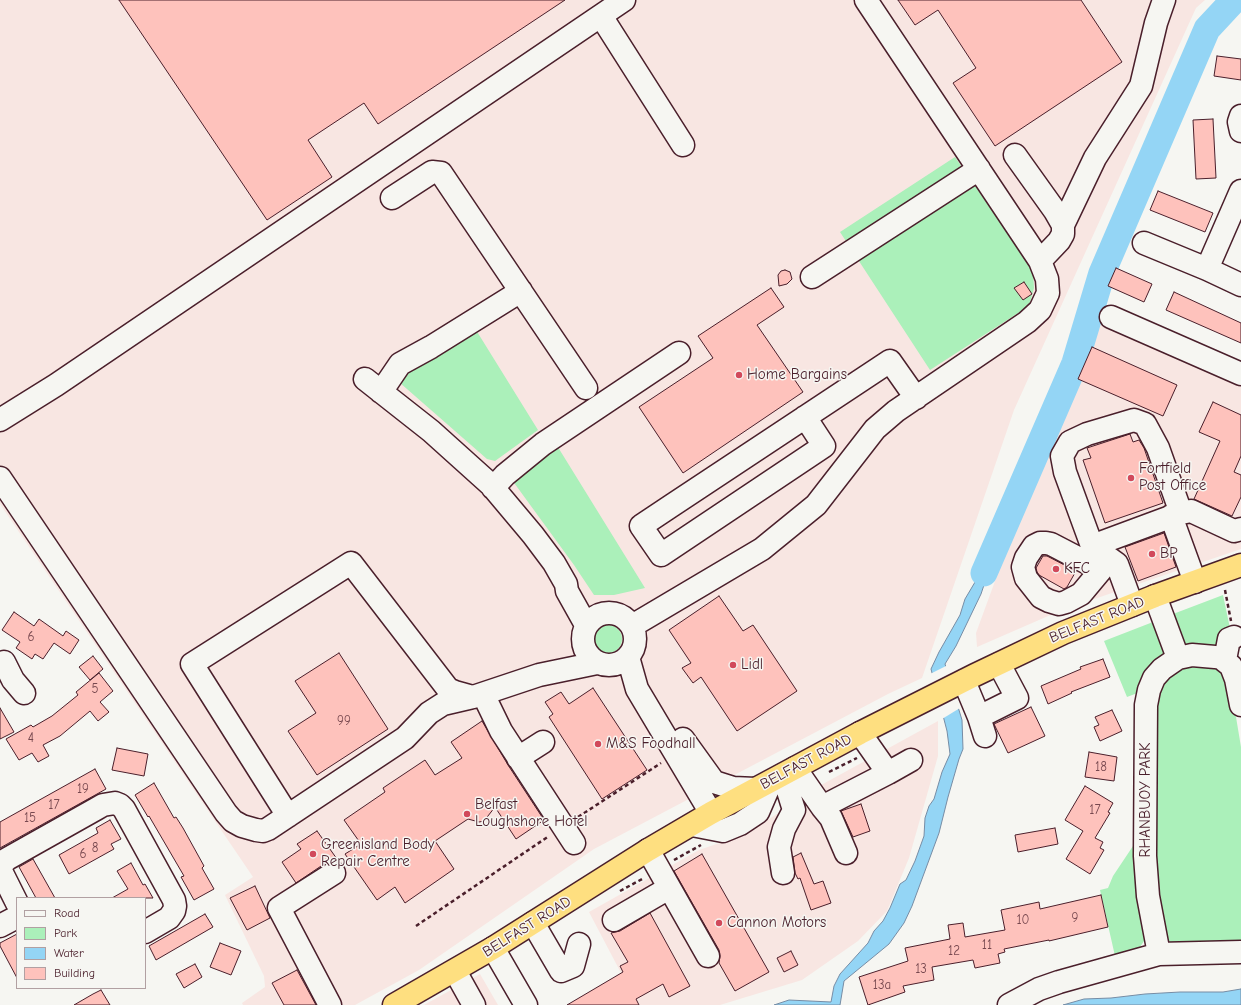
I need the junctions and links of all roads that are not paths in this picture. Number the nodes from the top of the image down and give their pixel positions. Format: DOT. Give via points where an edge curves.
graph roads {
  1 [pos="624,0"];
  2 [pos="866,0"];
  3 [pos="1164,0"];
  4 [pos="601,16"];
  5 [pos="1241,116"];
  6 [pos="1241,131"];
  7 [pos="684,145"];
  8 [pos="1015,155"];
  9 [pos="979,169"];
  10 [pos="1241,191"];
  11 [pos="392,198"];
  12 [pos="1063,225"];
  13 [pos="1144,243"];
  14 [pos="1040,261"];
  15 [pos="1207,269"];
  16 [pos="812,277"];
  17 [pos="1241,285"];
  18 [pos="521,291"];
  19 [pos="1111,316"];
  20 [pos="679,353"];
  21 [pos="1241,374"];
  22 [pos="586,388"];
  23 [pos="916,398"];
  24 [pos="805,417"];
  25 [pos="0,420"];
  26 [pos="0,478"];
  27 [pos="493,488"];
  28 [pos="1176,514"];
  29 [pos="1241,529"];
  30 [pos="1092,546"];
  31 [pos="1109,567"];
  32 [pos="1231,569"];
  33 [pos="1195,582"];
  34 [pos="566,584"];
  35 [pos="1155,596"];
  36 [pos="1132,606"];
  37 [pos="609,612"];
  38 [pos="632,626"];
  39 [pos="584,629"];
  40 [pos="1234,637"];
  41 [pos="1178,658"];
  42 [pos="1224,660"];
  43 [pos="613,661"];
  44 [pos="999,664"];
  45 [pos="539,675"];
  46 [pos="478,695"];
  47 [pos="446,696"];
  48 [pos="641,696"];
  49 [pos="975,702"];
  50 [pos="1241,705"];
  51 [pos="860,733"];
  52 [pos="543,742"];
  53 [pos="518,758"];
  54 [pos="911,760"];
  55 [pos="888,773"];
  56 [pos="776,778"];
  57 [pos="822,807"];
  58 [pos="711,813"];
  59 [pos="288,816"];
  60 [pos="692,824"];
  61 [pos="569,835"];
  62 [pos="648,850"];
  63 [pos="846,854"];
  64 [pos="334,873"];
  65 [pos="783,873"];
  66 [pos="670,888"];
  67 [pos="16,901"];
  68 [pos="16,918"];
  69 [pos="614,920"];
  70 [pos="533,923"];
  71 [pos="0,926"];
  72 [pos="146,931"];
  73 [pos="579,944"];
  74 [pos="493,948"];
  75 [pos="1241,952"];
  76 [pos="1159,954"];
  77 [pos="708,956"];
  78 [pos="455,971"];
  79 [pos="400,1004"];
  80 [pos="330,1005"];
  81 [pos="474,1005"];
  82 [pos="526,1005"];
  83 [pos="1009,1005"];
  1 -- 4 [label="street"];
  2 -- 9 [label="street"];
  3 -- 12 [label="street" via="1141,86 1095,158"];
  4 -- 7 [label="street"];
  4 -- 25 [label="street"];
  5 -- 6 [label="street"];
  8 -- 12 [label="street"];
  9 -- 14 [label="street"];
  9 -- 16 [label="street"];
  10 -- 15 [label="street"];
  11 -- 18 [label="street" via="432,172 441,173"];
  12 -- 14 [label="street" via="1063,234 1059,241"];
  13 -- 15 [label="street"];
  14 -- 23 [label="street" via="1047,279 1048,293 1040,310 1028,322"];
  15 -- 17 [label="street"];
  18 -- 22 [label="street"];
  18 -- 27 [label="street" via="400,364 373,386 431,431"];
  19 -- 21 [label="street"];
  20 -- 27 [label="street" via="543,444 504,475"];
  23 -- 24 [label="street" via="890,361"];
  23 -- 38 [label="street" via="875,429 816,505 762,549"];
  24 -- 24 [label="street" via="642,526 661,555 824,446"];
  26 -- 59 [label="street" via="233,821 242,826 262,830"];
  27 -- 34 [label="street" via="533,535"];
  28 -- 29 [label="street" via="1191,511 1234,531"];
  28 -- 30 [label="street"];
  28 -- 30 [label="street" via="1165,470 1156,444 1145,424 1134,420 1087,434 1070,442 1062,456 1065,472"];
  28 -- 33 [label="street"];
  30 -- 31 [label="street"];
  31 -- 31 [label="street" via="1074,557 1051,544 1040,543 1034,546 1024,563 1028,581 1041,597 1058,604 1081,594"];
  31 -- 36 [label="street"];
  32 -- 33 [label="highway, BELFAST ROAD"];
  33 -- 35 [label="highway, BELFAST ROAD"];
  34 -- 37 [label="street" via="576,589 590,604"];
  34 -- 39 [label="street"];
  35 -- 36 [label="highway, BELFAST ROAD"];
  35 -- 41 [label="street"];
  36 -- 44 [label="highway, BELFAST ROAD" via="1063,633"];
  37 -- 38 [label="street" via="622,616"];
  37 -- 39 [label="street" via="600,613 592,618"];
  38 -- 43 [label="street" via="635,634 633,650"];
  39 -- 43 [label="street" via="582,642 590,658"];
  39 -- 45 [label="street" via="575,652"];
  40 -- 42 [label="street" via="1229,639"];
  41 -- 42 [label="street, RHANBUOY PARK" via="1203,655"];
  41 -- 76 [label="street, RHANBUOY PARK" via="1166,665 1154,678 1148,690 1146,705 1145,856 1148,896"];
  42 -- 50 [label="street" via="1234,672"];
  43 -- 45 [label="street"];
  43 -- 48 [label="street"];
  44 -- 49 [label="highway, BELFAST ROAD"];
  44 -- 49 [label="street" via="1017,698"];
  45 -- 46 [label="street"];
  46 -- 47 [label="street"];
  46 -- 53 [label="street"];
  47 -- 59 [label="street" via="405,738"];
  47 -- 59 [label="street" via="351,563 192,664"];
  48 -- 56 [label="street" via="662,710 714,782 733,788"];
  48 -- 58 [label="street"];
  49 -- 51 [label="highway, BELFAST ROAD" via="924,701"];
  51 -- 55 [label="street"];
  51 -- 56 [label="highway, BELFAST ROAD"];
  52 -- 53 [label="street"];
  53 -- 61 [label="street"];
  54 -- 55 [label="street"];
  55 -- 57 [label="street"];
  56 -- 57 [label="street"];
  56 -- 58 [label="highway, BELFAST ROAD"];
  56 -- 60 [label="street" via="758,812 740,824 723,830"];
  56 -- 65 [label="street" via="794,810 784,829 779,847"];
  57 -- 63 [label="street" via="831,818"];
  58 -- 60 [label="highway, BELFAST ROAD"];
  60 -- 62 [label="highway, BELFAST ROAD"];
  62 -- 66 [label="street"];
  62 -- 70 [label="highway, BELFAST ROAD"];
  64 -- 80 [label="street" via="279,908"];
  66 -- 69 [label="street"];
  66 -- 77 [label="street"];
  67 -- 72 [label="street" via="1,869 7,859 96,809 115,803 124,809 174,900 175,909 169,918"];
  68 -- 71 [label="street"];
  70 -- 73 [label="street" via="561,972 572,966"];
  70 -- 74 [label="highway, BELFAST ROAD"];
  74 -- 78 [label="highway, BELFAST ROAD"];
  74 -- 82 [label="street"];
  75 -- 76 [label="street"];
  76 -- 83 [label="street" via="1058,982"];
  78 -- 79 [label="highway, BELFAST ROAD"];
  78 -- 81 [label="street"];
}
